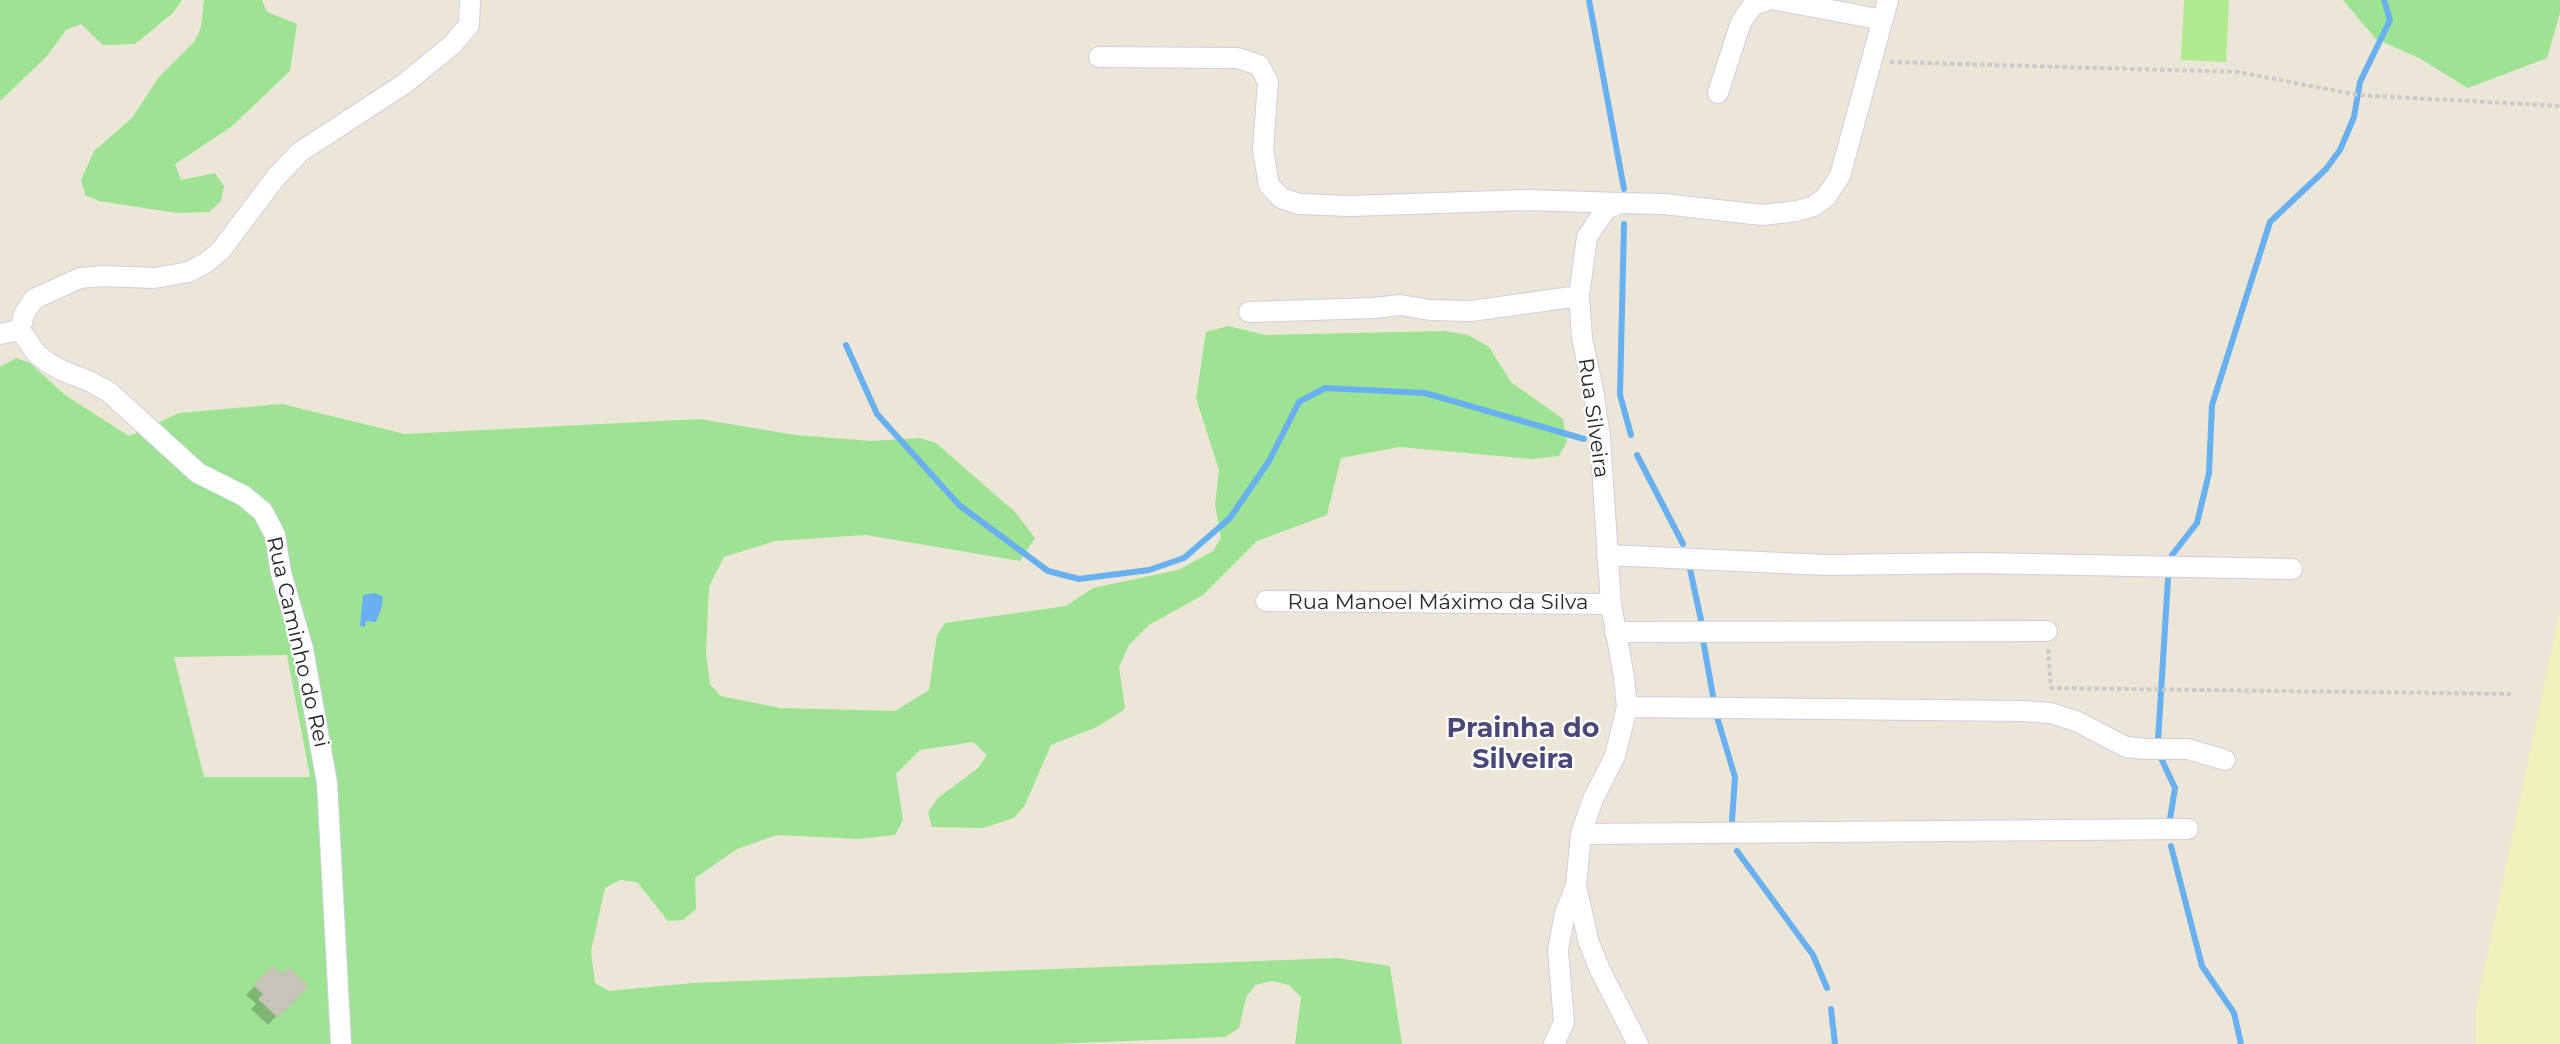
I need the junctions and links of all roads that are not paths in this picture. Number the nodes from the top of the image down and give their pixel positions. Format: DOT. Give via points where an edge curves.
graph roads {
  1 [pos="470,0"];
  2 [pos="1768,0"];
  3 [pos="1778,0"];
  4 [pos="1888,0"];
  5 [pos="1883,20"];
  6 [pos="1099,57"];
  7 [pos="1718,93"];
  8 [pos="1620,203"];
  9 [pos="1579,296"];
  10 [pos="1249,312"];
  11 [pos="20,330"];
  12 [pos="0,334"];
  13 [pos="1607,555"];
  14 [pos="2292,569"];
  15 [pos="1266,601"];
  16 [pos="1611,604"];
  17 [pos="2047,631"];
  18 [pos="1615,632"];
  19 [pos="1627,707"];
  20 [pos="2225,760"];
  21 [pos="2187,829"];
  22 [pos="1581,834"];
  23 [pos="1576,886"];
  24 [pos="341,1044"];
  25 [pos="1554,1044"];
  26 [pos="1638,1044"];
  1 -- 11 [label="street" via="469,25 452,45 404,84 300,152 207,262 189,272 154,278 80,278 34,299"];
  2 -- 7 [label="street" via="1753,5 1741,22"];
  3 -- 5 [label="street"];
  4 -- 5 [label="street"];
  5 -- 8 [label="street" via="1840,176 1827,197 1814,206 1762,214"];
  6 -- 8 [label="street" via="1237,57 1259,65 1268,82 1263,150 1269,184 1281,198 1299,204 1526,200"];
  8 -- 9 [label="street, Rua Silveira" via="1606,209 1587,237"];
  9 -- 10 [label="street" via="1472,311 1400,305"];
  9 -- 13 [label="street, Rua Silveira" via="1599,437"];
  11 -- 12 [label="street"];
  11 -- 24 [label="street, Rua Caminho do Rei" via="47,362 109,392 198,473 244,496 263,512 276,535 281,573 303,649 327,783"];
  13 -- 14 [label="street" via="1826,565 1977,563"];
  13 -- 16 [label="street, Rua Silveira"];
  15 -- 16 [label="street, Rua Manoel Máximo da Silva"];
  16 -- 18 [label="street, Rua Silveira"];
  17 -- 18 [label="street"];
  18 -- 19 [label="street, Rua Silveira"];
  19 -- 20 [label="street" via="2050,713 2076,721 2126,747 2188,749"];
  19 -- 22 [label="street, Rua Silveira" via="1615,756"];
  21 -- 22 [label="street"];
  22 -- 23 [label="street, Rua Silveira"];
  23 -- 25 [label="street" via="1565,913 1558,950 1564,1022"];
  23 -- 26 [label="street, Rua Silveira" via="1589,943"];
}
